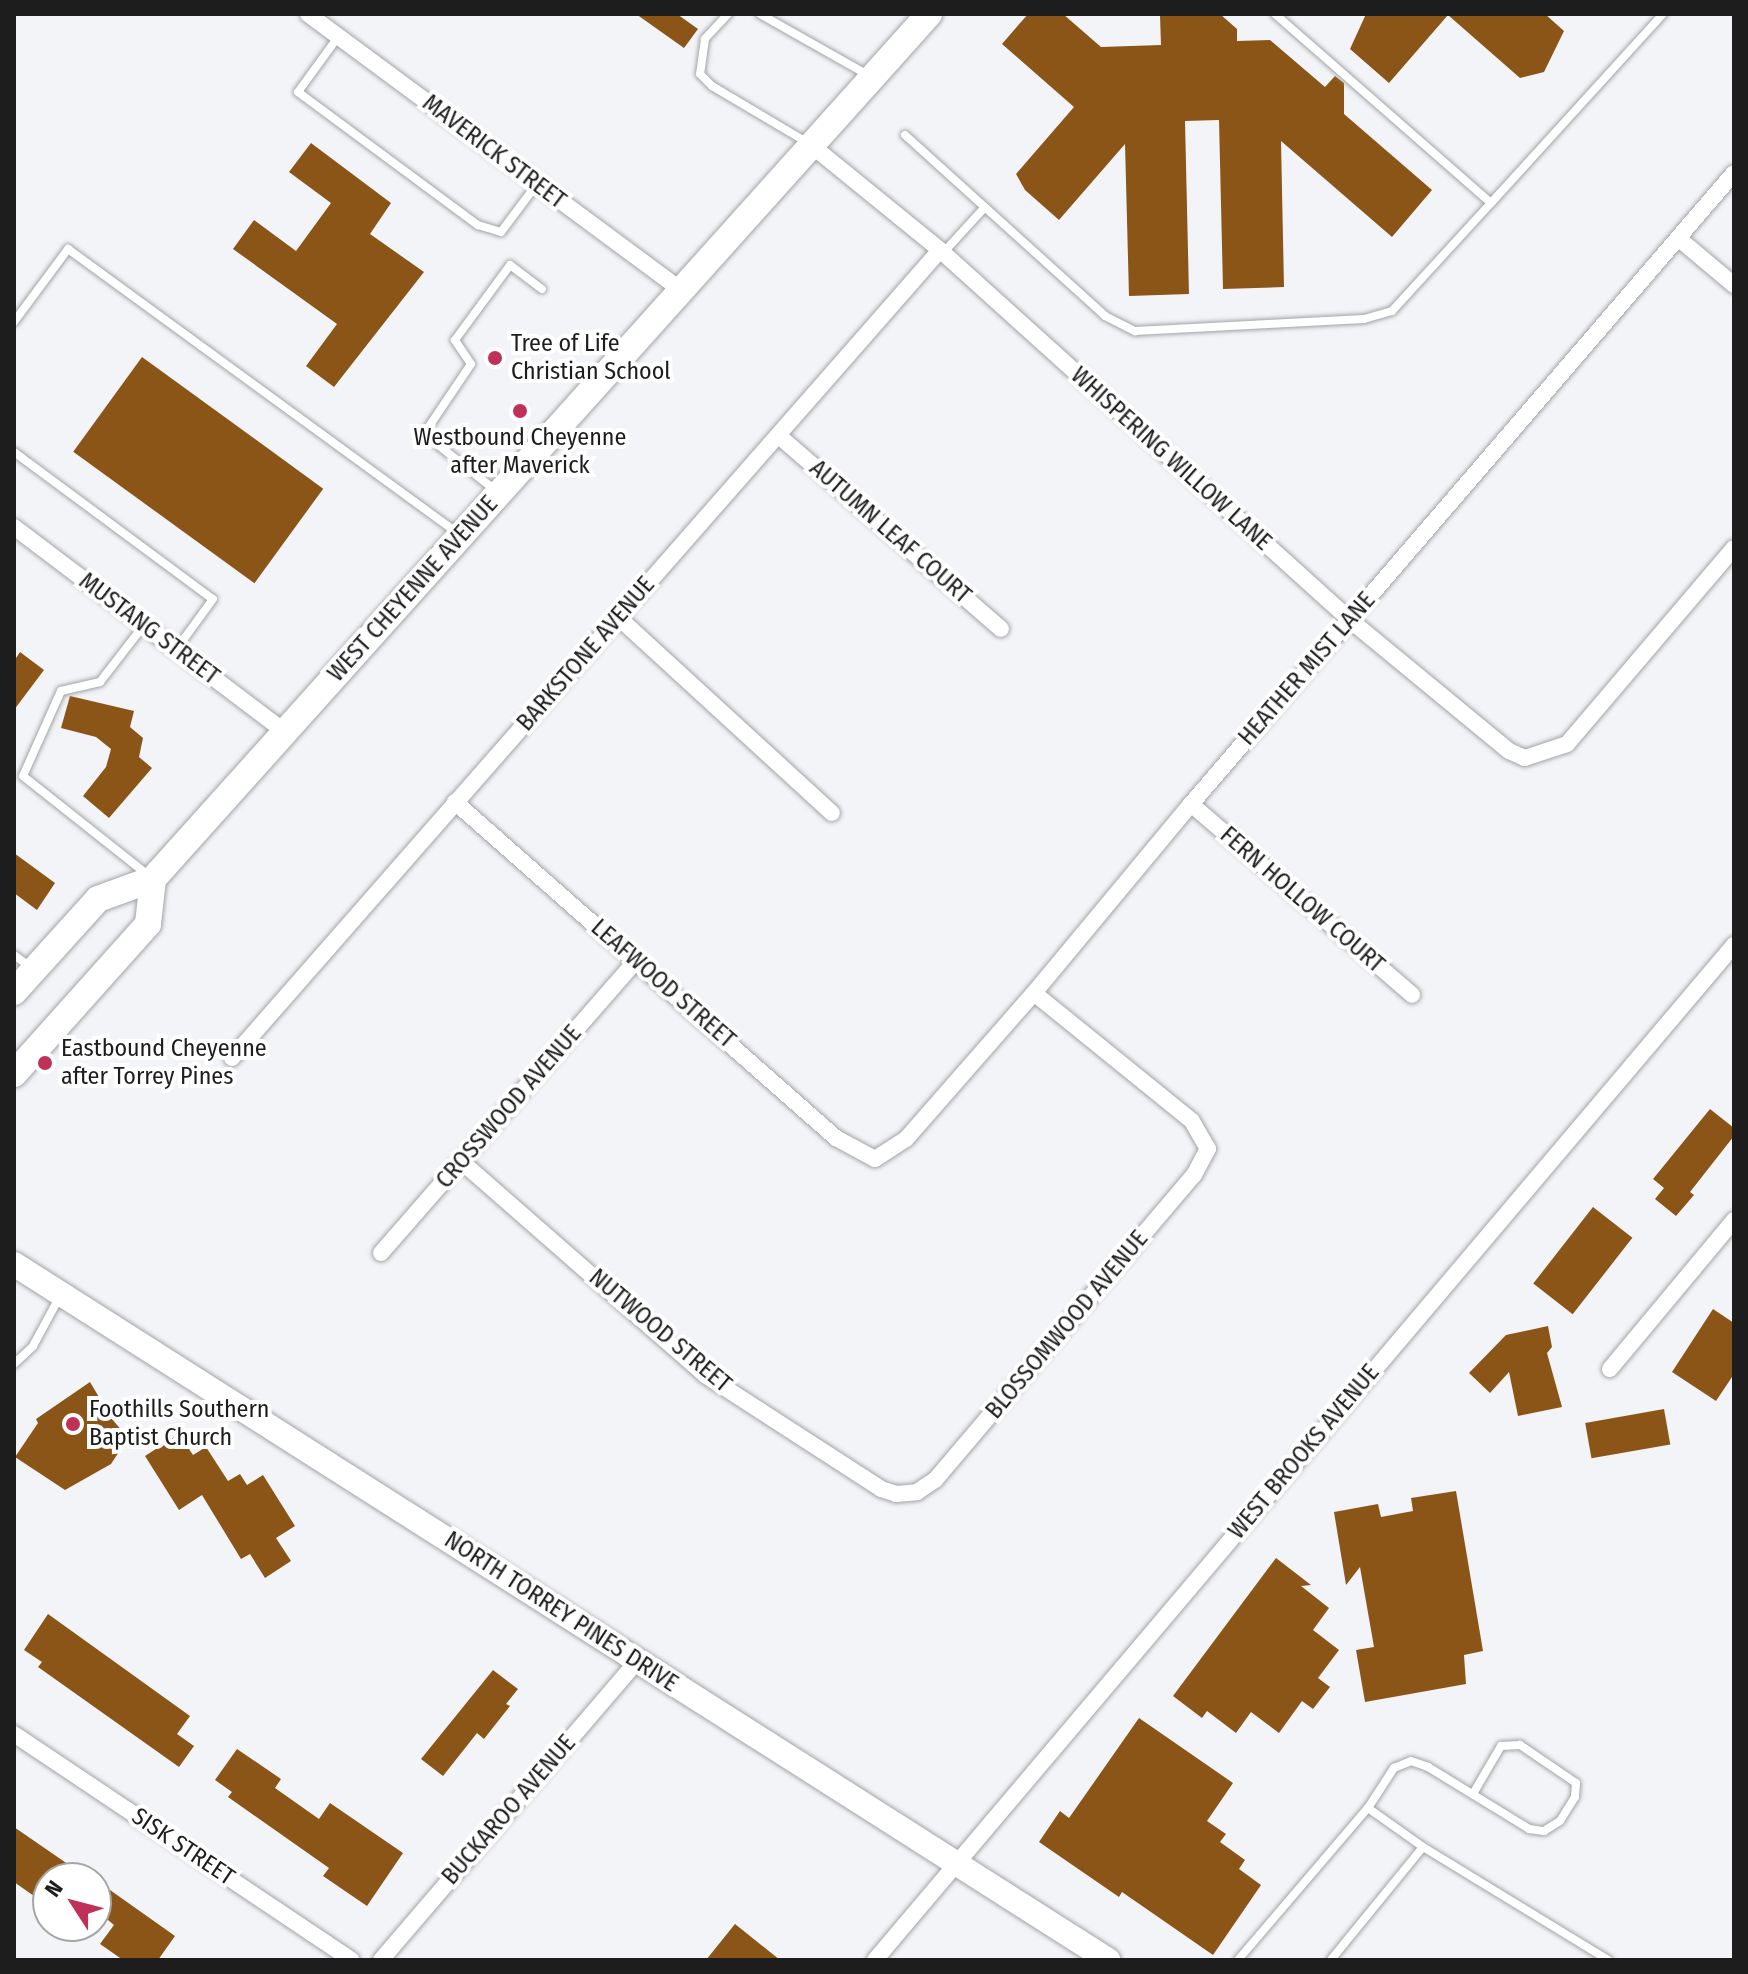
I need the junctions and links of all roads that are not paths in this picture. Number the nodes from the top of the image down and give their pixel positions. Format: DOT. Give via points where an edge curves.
graph roads {
  1 [pos="308,14"];
  2 [pos="728,14"];
  3 [pos="760,14"];
  4 [pos="929,14"];
  5 [pos="1275,14"];
  6 [pos="1663,14"];
  7 [pos="338,37"];
  8 [pos="872,77"];
  9 [pos="905,135"];
  10 [pos="811,145"];
  11 [pos="1734,173"];
  12 [pos="537,184"];
  13 [pos="1491,203"];
  14 [pos="985,207"];
  15 [pos="1678,238"];
  16 [pos="941,251"];
  17 [pos="1734,285"];
  18 [pos="542,289"];
  19 [pos="681,290"];
  20 [pos="14,322"];
  21 [pos="779,436"];
  22 [pos="14,452"];
  23 [pos="499,493"];
  24 [pos="14,527"];
  25 [pos="461,535"];
  26 [pos="1734,548"];
  27 [pos="618,617"];
  28 [pos="1350,620"];
  29 [pos="144,625"];
  30 [pos="1001,629"];
  31 [pos="176,650"];
  32 [pos="285,732"];
  33 [pos="455,802"];
  34 [pos="1191,804"];
  35 [pos="832,813"];
  36 [pos="153,879"];
  37 [pos="1734,945"];
  38 [pos="636,961"];
  39 [pos="24,962"];
  40 [pos="14,992"];
  41 [pos="1034,993"];
  42 [pos="1412,995"];
  43 [pos="232,1058"];
  44 [pos="14,1074"];
  45 [pos="875,1159"];
  46 [pos="462,1162"];
  47 [pos="1734,1220"];
  48 [pos="381,1253"];
  49 [pos="14,1264"];
  50 [pos="61,1294"];
  51 [pos="14,1364"];
  52 [pos="1610,1369"];
  53 [pos="917,1492"];
  54 [pos="637,1661"];
  55 [pos="14,1734"];
  56 [pos="1473,1794"];
  57 [pos="1368,1808"];
  58 [pos="1423,1847"];
  59 [pos="957,1864"];
  60 [pos="351,1960"];
  61 [pos="381,1960"];
  62 [pos="875,1960"];
  63 [pos="1108,1960"];
  64 [pos="1238,1960"];
  65 [pos="1331,1960"];
  66 [pos="1608,1960"];
  1 -- 7 [label="street, MAVERICK STREET"];
  2 -- 10 [label="lane" via="705,39 700,74"];
  3 -- 8 [label="lane"];
  4 -- 8 [label="main road, WEST CHEYENNE AVENUE"];
  5 -- 13 [label="lane"];
  6 -- 13 [label="lane"];
  7 -- 12 [label="street, MAVERICK STREET"];
  7 -- 12 [label="lane" via="298,92 478,225 501,232"];
  8 -- 10 [label="main road, WEST CHEYENNE AVENUE"];
  9 -- 14 [label="lane"];
  10 -- 16 [label="street, WHISPERING WILLOW LANE"];
  10 -- 19 [label="main road, WEST CHEYENNE AVENUE"];
  11 -- 15 [label="street, HEATHER MIST LANE"];
  12 -- 19 [label="street, MAVERICK STREET"];
  13 -- 14 [label="lane" via="1392,311 1364,319 1135,331 1105,316"];
  14 -- 16 [label="lane"];
  15 -- 17 [label="street"];
  15 -- 28 [label="street, HEATHER MIST LANE"];
  16 -- 21 [label="street, BARKSTONE AVENUE"];
  16 -- 28 [label="street, WHISPERING WILLOW LANE"];
  18 -- 23 [label="lane" via="510,265 455,340 471,364 424,434"];
  19 -- 23 [label="main road, WEST CHEYENNE AVENUE"];
  20 -- 25 [label="lane" via="68,249"];
  21 -- 27 [label="street, BARKSTONE AVENUE"];
  21 -- 30 [label="street, AUTUMN LEAF COURT"];
  22 -- 31 [label="lane" via="213,599"];
  23 -- 25 [label="main road, WEST CHEYENNE AVENUE"];
  24 -- 29 [label="street, MUSTANG STREET"];
  25 -- 32 [label="main road, WEST CHEYENNE AVENUE"];
  26 -- 28 [label="street, WHISPERING WILLOW LANE" via="1567,744 1539,756 1525,758 1509,751"];
  27 -- 33 [label="street, BARKSTONE AVENUE"];
  27 -- 35 [label="street"];
  28 -- 34 [label="street, HEATHER MIST LANE"];
  29 -- 31 [label="street, MUSTANG STREET"];
  29 -- 36 [label="lane" via="100,682 61,691 23,776"];
  31 -- 32 [label="street, MUSTANG STREET"];
  32 -- 36 [label="main road, WEST CHEYENNE AVENUE"];
  33 -- 38 [label="street, LEAFWOOD STREET"];
  33 -- 43 [label="street, BARKSTONE AVENUE"];
  34 -- 41 [label="street, HEATHER MIST LANE"];
  34 -- 42 [label="street, FERN HOLLOW COURT"];
  36 -- 39 [label="main road, WEST CHEYENNE AVENUE" via="98,899"];
  36 -- 44 [label="main road" via="148,924"];
  37 -- 59 [label="street, WEST BROOKS AVENUE"];
  38 -- 45 [label="street, LEAFWOOD STREET" via="836,1138"];
  38 -- 46 [label="street, CROSSWOOD AVENUE"];
  39 -- 40 [label="main road, WEST CHEYENNE AVENUE"];
  41 -- 45 [label="street, HEATHER MIST LANE" via="906,1139"];
  41 -- 53 [label="street, BLOSSOMWOOD AVENUE" via="1192,1121 1208,1149 1194,1175 975,1434 935,1480"];
  46 -- 48 [label="street, CROSSWOOD AVENUE"];
  46 -- 53 [label="street, NUTWOOD STREET" via="705,1375 881,1489"];
  47 -- 52 [label="street"];
  49 -- 50 [label="main road, NORTH TORREY PINES DRIVE"];
  50 -- 51 [label="lane" via="33,1346"];
  50 -- 54 [label="main road, NORTH TORREY PINES DRIVE"];
  54 -- 59 [label="main road, NORTH TORREY PINES DRIVE"];
  54 -- 61 [label="street, BUCKAROO AVENUE"];
  55 -- 60 [label="street, SISK STREET"];
  56 -- 56 [label="lane" via="1529,1829 1544,1831 1560,1821 1575,1797 1576,1783 1520,1745 1501,1746"];
  56 -- 57 [label="lane" via="1411,1761 1394,1768"];
  57 -- 58 [label="lane"];
  57 -- 64 [label="lane"];
  58 -- 65 [label="lane"];
  58 -- 66 [label="lane"];
  59 -- 62 [label="street, WEST BROOKS AVENUE"];
  59 -- 63 [label="main road, NORTH TORREY PINES DRIVE"];
}
